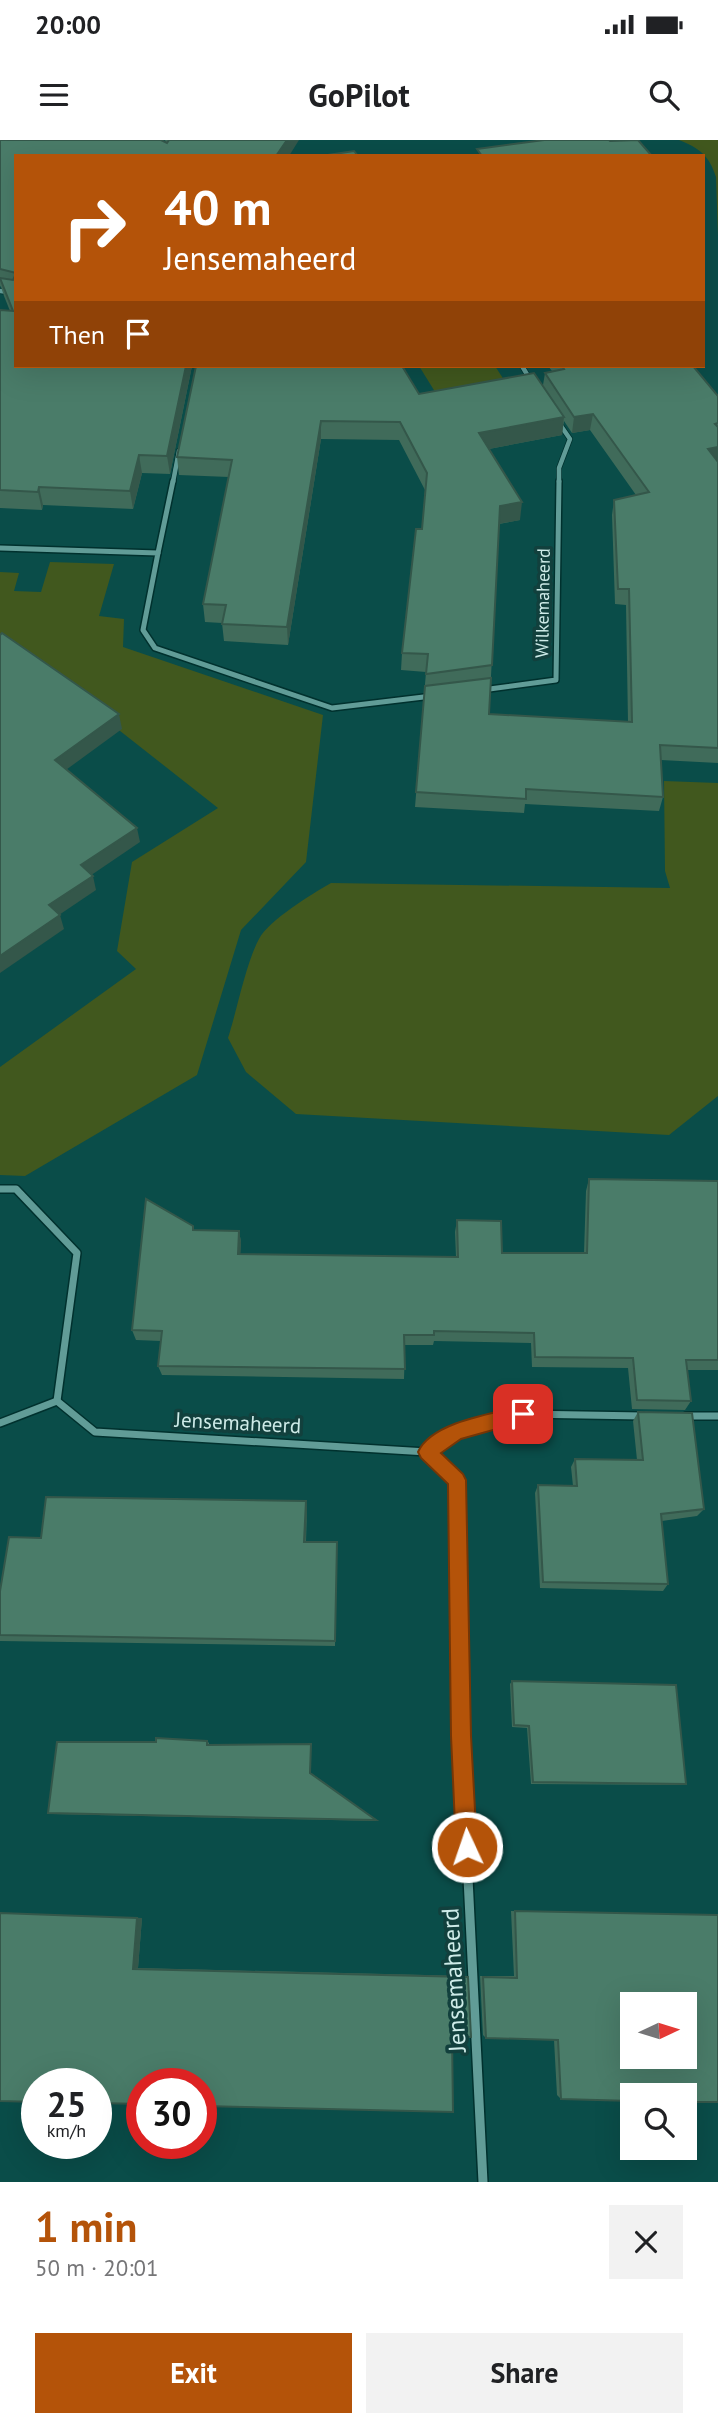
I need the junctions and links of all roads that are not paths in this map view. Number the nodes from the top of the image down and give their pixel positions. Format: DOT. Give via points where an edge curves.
graph roads {
  1 [pos="523,368"];
  2 [pos="535,387"];
  3 [pos="556,418"];
  4 [pos="180,446"];
  5 [pos="0,548"];
  6 [pos="158,553"];
  7 [pos="477,690"];
  8 [pos="438,695"];
  9 [pos="0,1189"];
  10 [pos="57,1401"];
  11 [pos="648,1416"];
  12 [pos="676,1416"];
  13 [pos="718,1416"];
  14 [pos="0,1423"];
  15 [pos="427,1452"];
  16 [pos="483,2182"];
  1 -- 2 [label="street"];
  3 -- 7 [label="street, Wilkemaheerd" via="570,439 559,468 556,680"];
  4 -- 6 [label="street"];
  5 -- 6 [label="street"];
  6 -- 8 [label="street" via="143,630 155,648 332,708"];
  9 -- 10 [label="street" via="16,1189 77,1253"];
  10 -- 14 [label="street"];
  10 -- 15 [label="street, Jensemaheerd" via="95,1432"];
  11 -- 15 [label="street" via="523,1414 457,1431"];
  12 -- 13 [label="street"];
  15 -- 16 [label="street, Jensemaheerd" via="457,1480 461,1736"];
}
